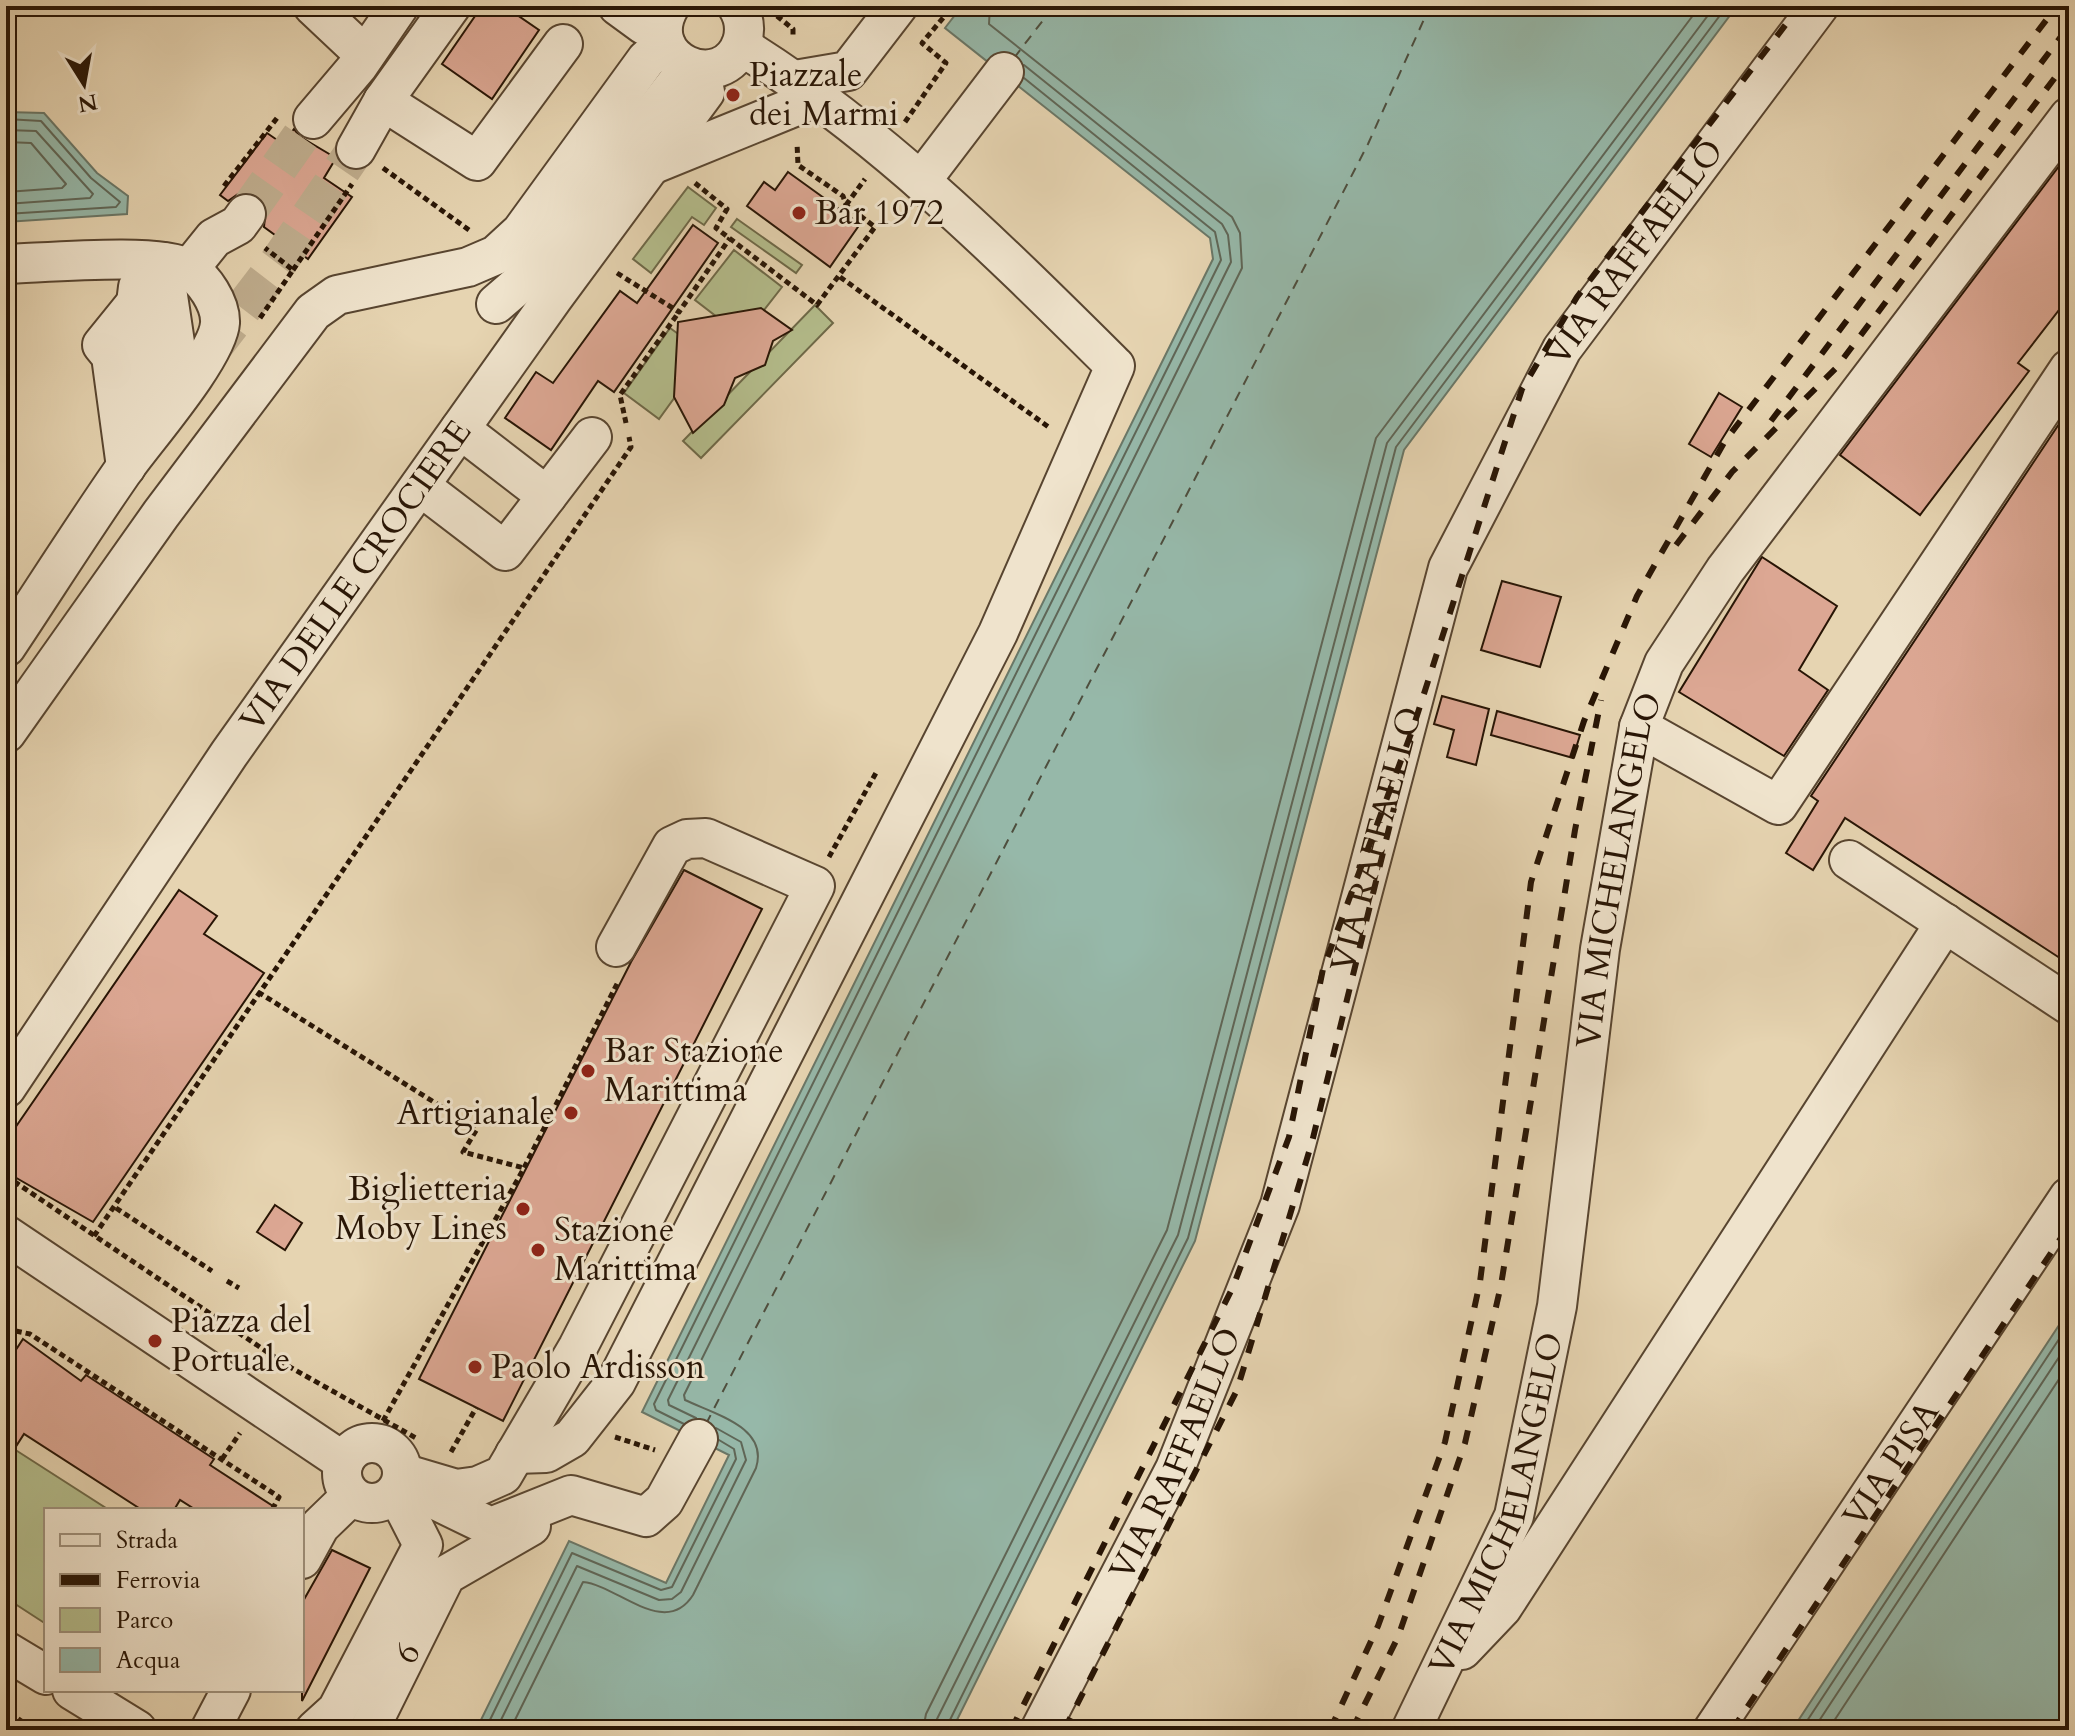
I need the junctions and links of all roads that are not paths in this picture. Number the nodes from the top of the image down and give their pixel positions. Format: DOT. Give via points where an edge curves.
graph roads {
  1 [pos="313,6"];
  2 [pos="399,6"];
  3 [pos="451,6"];
  4 [pos="618,6"];
  5 [pos="737,6"];
  6 [pos="898,6"];
  7 [pos="1819,6"];
  8 [pos="677,43"];
  9 [pos="563,44"];
  10 [pos="741,46"];
  11 [pos="365,55"];
  12 [pos="1004,72"];
  13 [pos="806,89"];
  14 [pos="383,101"];
  15 [pos="2069,117"];
  16 [pos="313,119"];
  17 [pos="358,160"];
  18 [pos="668,170"];
  19 [pos="921,181"];
  20 [pos="224,220"];
  21 [pos="6,264"];
  22 [pos="164,264"];
  23 [pos="136,303"];
  24 [pos="496,304"];
  25 [pos="2069,369"];
  26 [pos="155,427"];
  27 [pos="460,429"];
  28 [pos="592,437"];
  29 [pos="126,467"];
  30 [pos="420,486"];
  31 [pos="547,496"];
  32 [pos="6,647"];
  33 [pos="1639,727"];
  34 [pos="6,733"];
  35 [pos="1849,860"];
  36 [pos="1945,923"];
  37 [pos="616,947"];
  38 [pos="2069,1005"];
  39 [pos="6,1088"];
  40 [pos="2069,1197"];
  41 [pos="6,1235"];
  42 [pos="698,1439"];
  43 [pos="515,1454"];
  44 [pos="405,1472"];
  45 [pos="348,1479"];
  46 [pos="571,1495"];
  47 [pos="304,1555"];
  48 [pos="6,1651"];
  49 [pos="1440,1672"];
  50 [pos="44,1674"];
  51 [pos="75,1692"];
  52 [pos="230,1692"];
  53 [pos="137,1730"];
  54 [pos="210,1730"];
  55 [pos="315,1730"];
  56 [pos="369,1730"];
  57 [pos="1040,1730"];
  58 [pos="1411,1730"];
  59 [pos="1713,1730"];
  1 -- 11 [label="street"];
  2 -- 11 [label="street"];
  3 -- 14 [label="street"];
  4 -- 8 [label="street"];
  5 -- 10 [label="street" via="744,22"];
  6 -- 13 [label="street" via="848,71"];
  7 -- 57 [label="street, VIA RAFFAELLO" via="1562,349 1448,568 1280,1205 1175,1469"];
  8 -- 10 [label="street" via="729,62"];
  8 -- 18 [label="street, VIA DELLE CROCIERE" via="705,92"];
  8 -- 24 [label="street" via="525,279"];
  8 -- 34 [label="street" via="646,60 521,232 496,255 468,267 337,295 313,312"];
  9 -- 14 [label="street" via="477,161"];
  10 -- 13 [label="street"];
  11 -- 16 [label="street"];
  12 -- 19 [label="street"];
  13 -- 18 [label="street"];
  13 -- 19 [label="street"];
  14 -- 17 [label="street"];
  15 -- 33 [label="street, VIA MICHELANGELO" via="1693,613 1664,663"];
  18 -- 27 [label="street, VIA DELLE CROCIERE"];
  19 -- 43 [label="street" via="1115,366 998,633 616,1382 572,1438 546,1453"];
  20 -- 22 [label="street"];
  21 -- 22 [label="street"];
  22 -- 23 [label="street"];
  22 -- 26 [label="street" via="217,302 220,325 204,359"];
  23 -- 26 [label="street"];
  23 -- 29 [label="street" via="102,345 111,356"];
  25 -- 33 [label="street" via="1778,805"];
  26 -- 29 [label="street"];
  27 -- 30 [label="street, VIA DELLE CROCIERE"];
  27 -- 31 [label="street"];
  28 -- 31 [label="street"];
  29 -- 32 [label="street"];
  30 -- 31 [label="street" via="505,551"];
  30 -- 39 [label="street, VIA DELLE CROCIERE" via="176,830"];
  33 -- 49 [label="street, VIA MICHELANGELO" via="1600,949 1557,1306 1514,1516"];
  35 -- 36 [label="street"];
  36 -- 38 [label="street"];
  36 -- 49 [label="street" via="1502,1608"];
  37 -- 43 [label="street" via="672,846 687,839 706,838 815,886 578,1347"];
  40 -- 59 [label="street, VIA PISA"];
  41 -- 45 [label="street"];
  42 -- 46 [label="street" via="664,1501 646,1517"];
  43 -- 44 [label="street" via="503,1475 478,1486 456,1489"];
  44 -- 45 [label="street" via="374,1503"];
  44 -- 45 [label="street" via="394,1453 373,1443 351,1451"];
  44 -- 46 [label="street" via="491,1527"];
  44 -- 55 [label="street" via="423,1545 337,1710"];
  45 -- 47 [label="street"];
  46 -- 56 [label="street, 6" via="516,1538 446,1575"];
  48 -- 50 [label="street"];
  49 -- 58 [label="street, VIA MICHELANGELO"];
  51 -- 53 [label="street"];
  52 -- 54 [label="street"];
}
